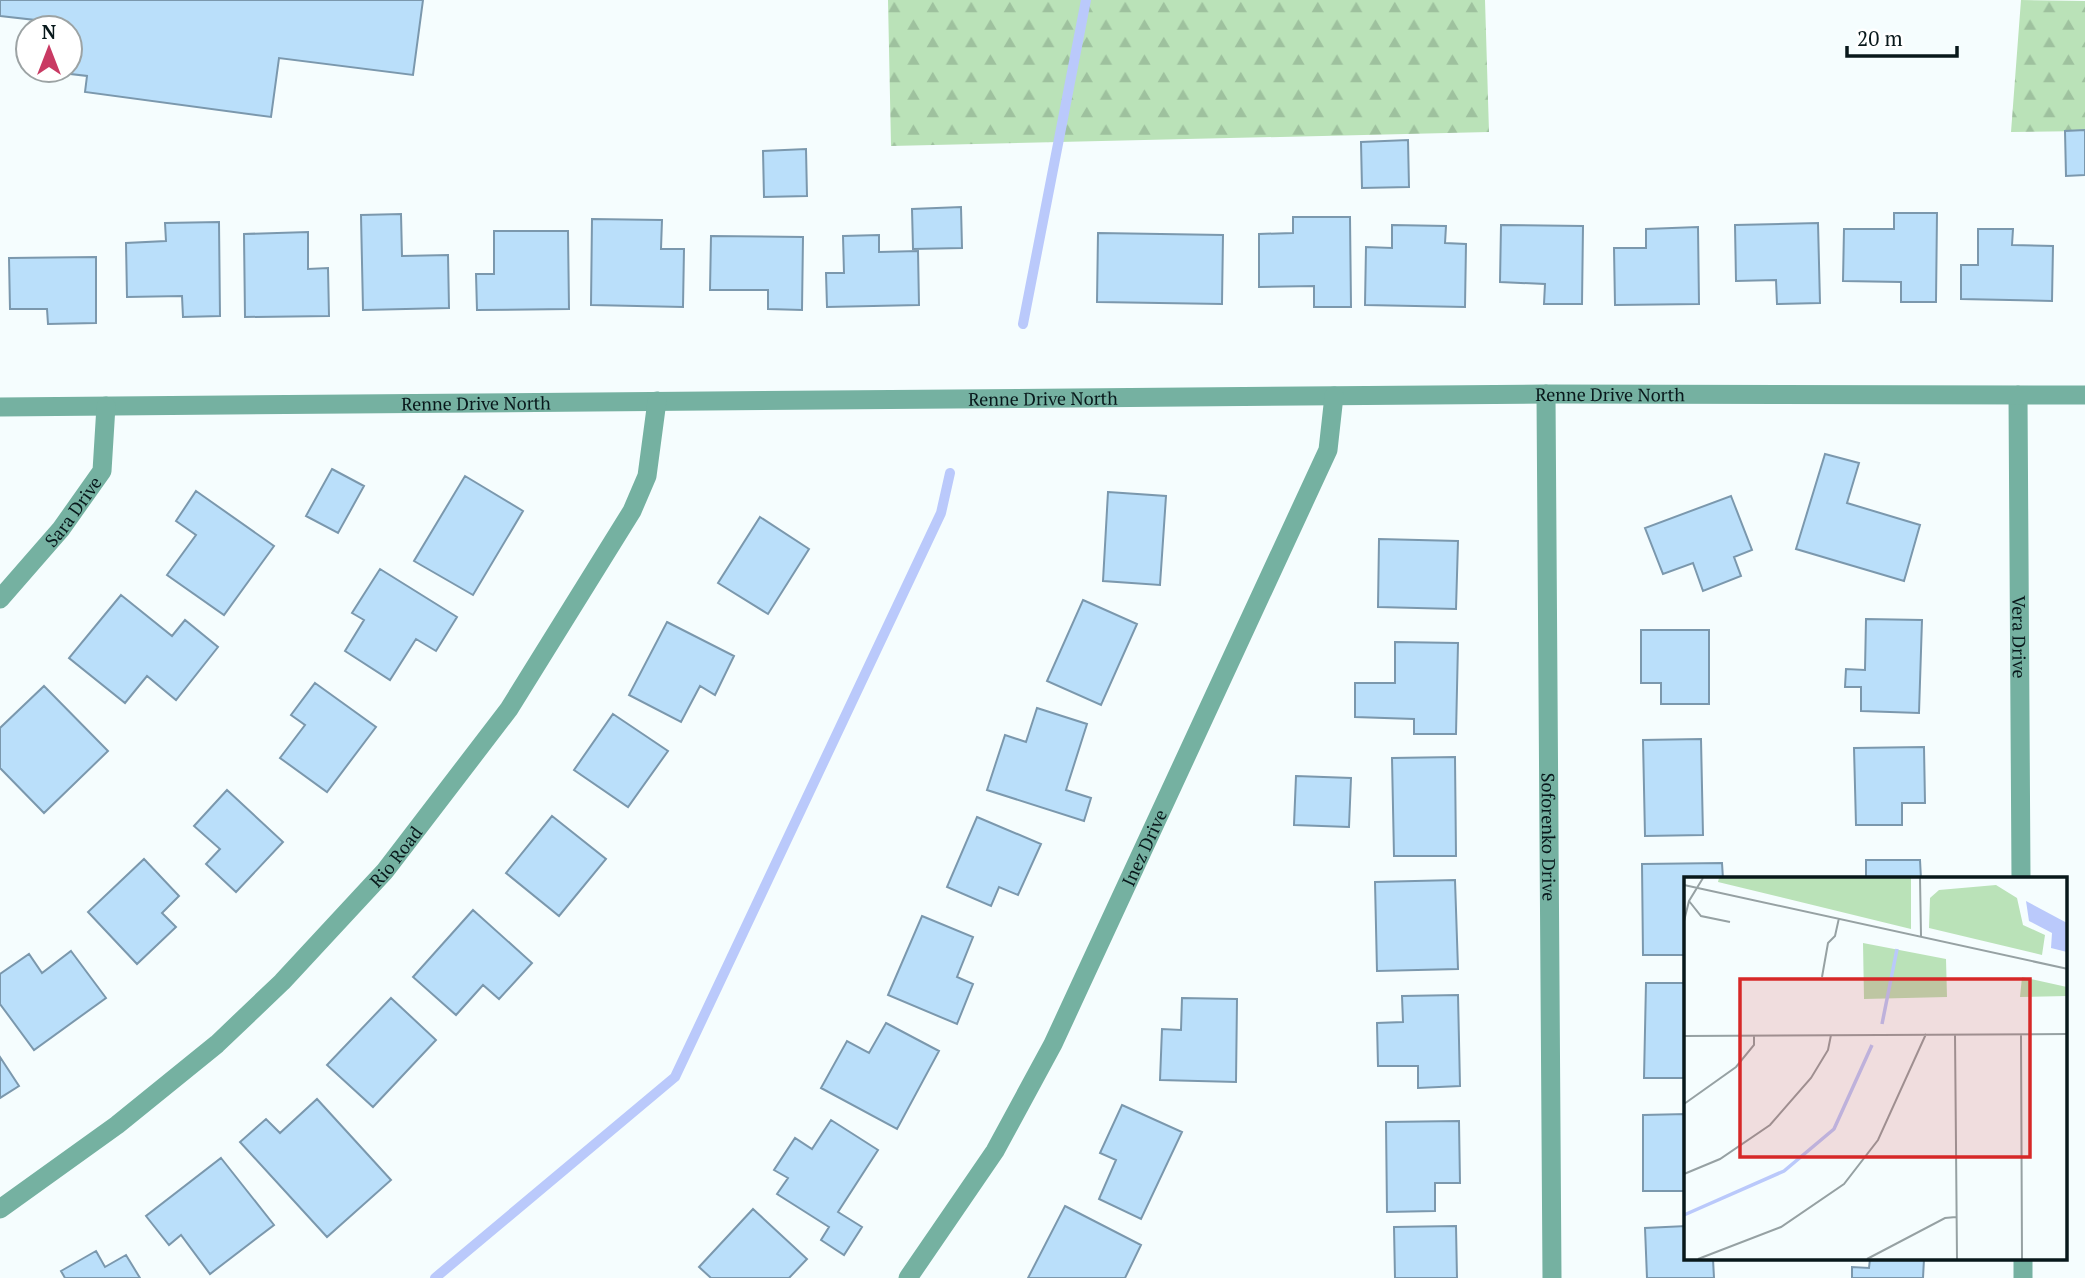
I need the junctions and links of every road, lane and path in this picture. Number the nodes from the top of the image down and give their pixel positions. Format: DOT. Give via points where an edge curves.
graph roads {
  1 [pos="1546,394"];
  2 [pos="2018,395"];
  3 [pos="2085,395"];
  4 [pos="1334,396"];
  5 [pos="657,401"];
  6 [pos="106,406"];
  7 [pos="0,407"];
  8 [pos="0,599"];
  9 [pos="2021,877"];
  10 [pos="0,1209"];
  11 [pos="2023,1260"];
  12 [pos="908,1278"];
  13 [pos="1552,1278"];
  14 [pos="2023,1278"];
  1 -- 2 [label="street, Renne Drive North"];
  1 -- 4 [label="street, Renne Drive North"];
  1 -- 13 [label="street, Soforenko Drive"];
  2 -- 3 [label="street, Renne Drive North"];
  2 -- 9 [label="street, Vera Drive"];
  4 -- 5 [label="street, Renne Drive North"];
  4 -- 12 [label="street, Inez Drive" via="1328,450 1053,1044 995,1151"];
  5 -- 6 [label="street, Renne Drive North"];
  5 -- 10 [label="street, Rio Road" via="647,476 632,511 509,709 385,872 282,982 216,1044 117,1125"];
  6 -- 7 [label="street, Renne Drive North"];
  6 -- 8 [label="street, Sara Drive" via="102,471 61,529"];
  11 -- 14 [label="street"];
}
